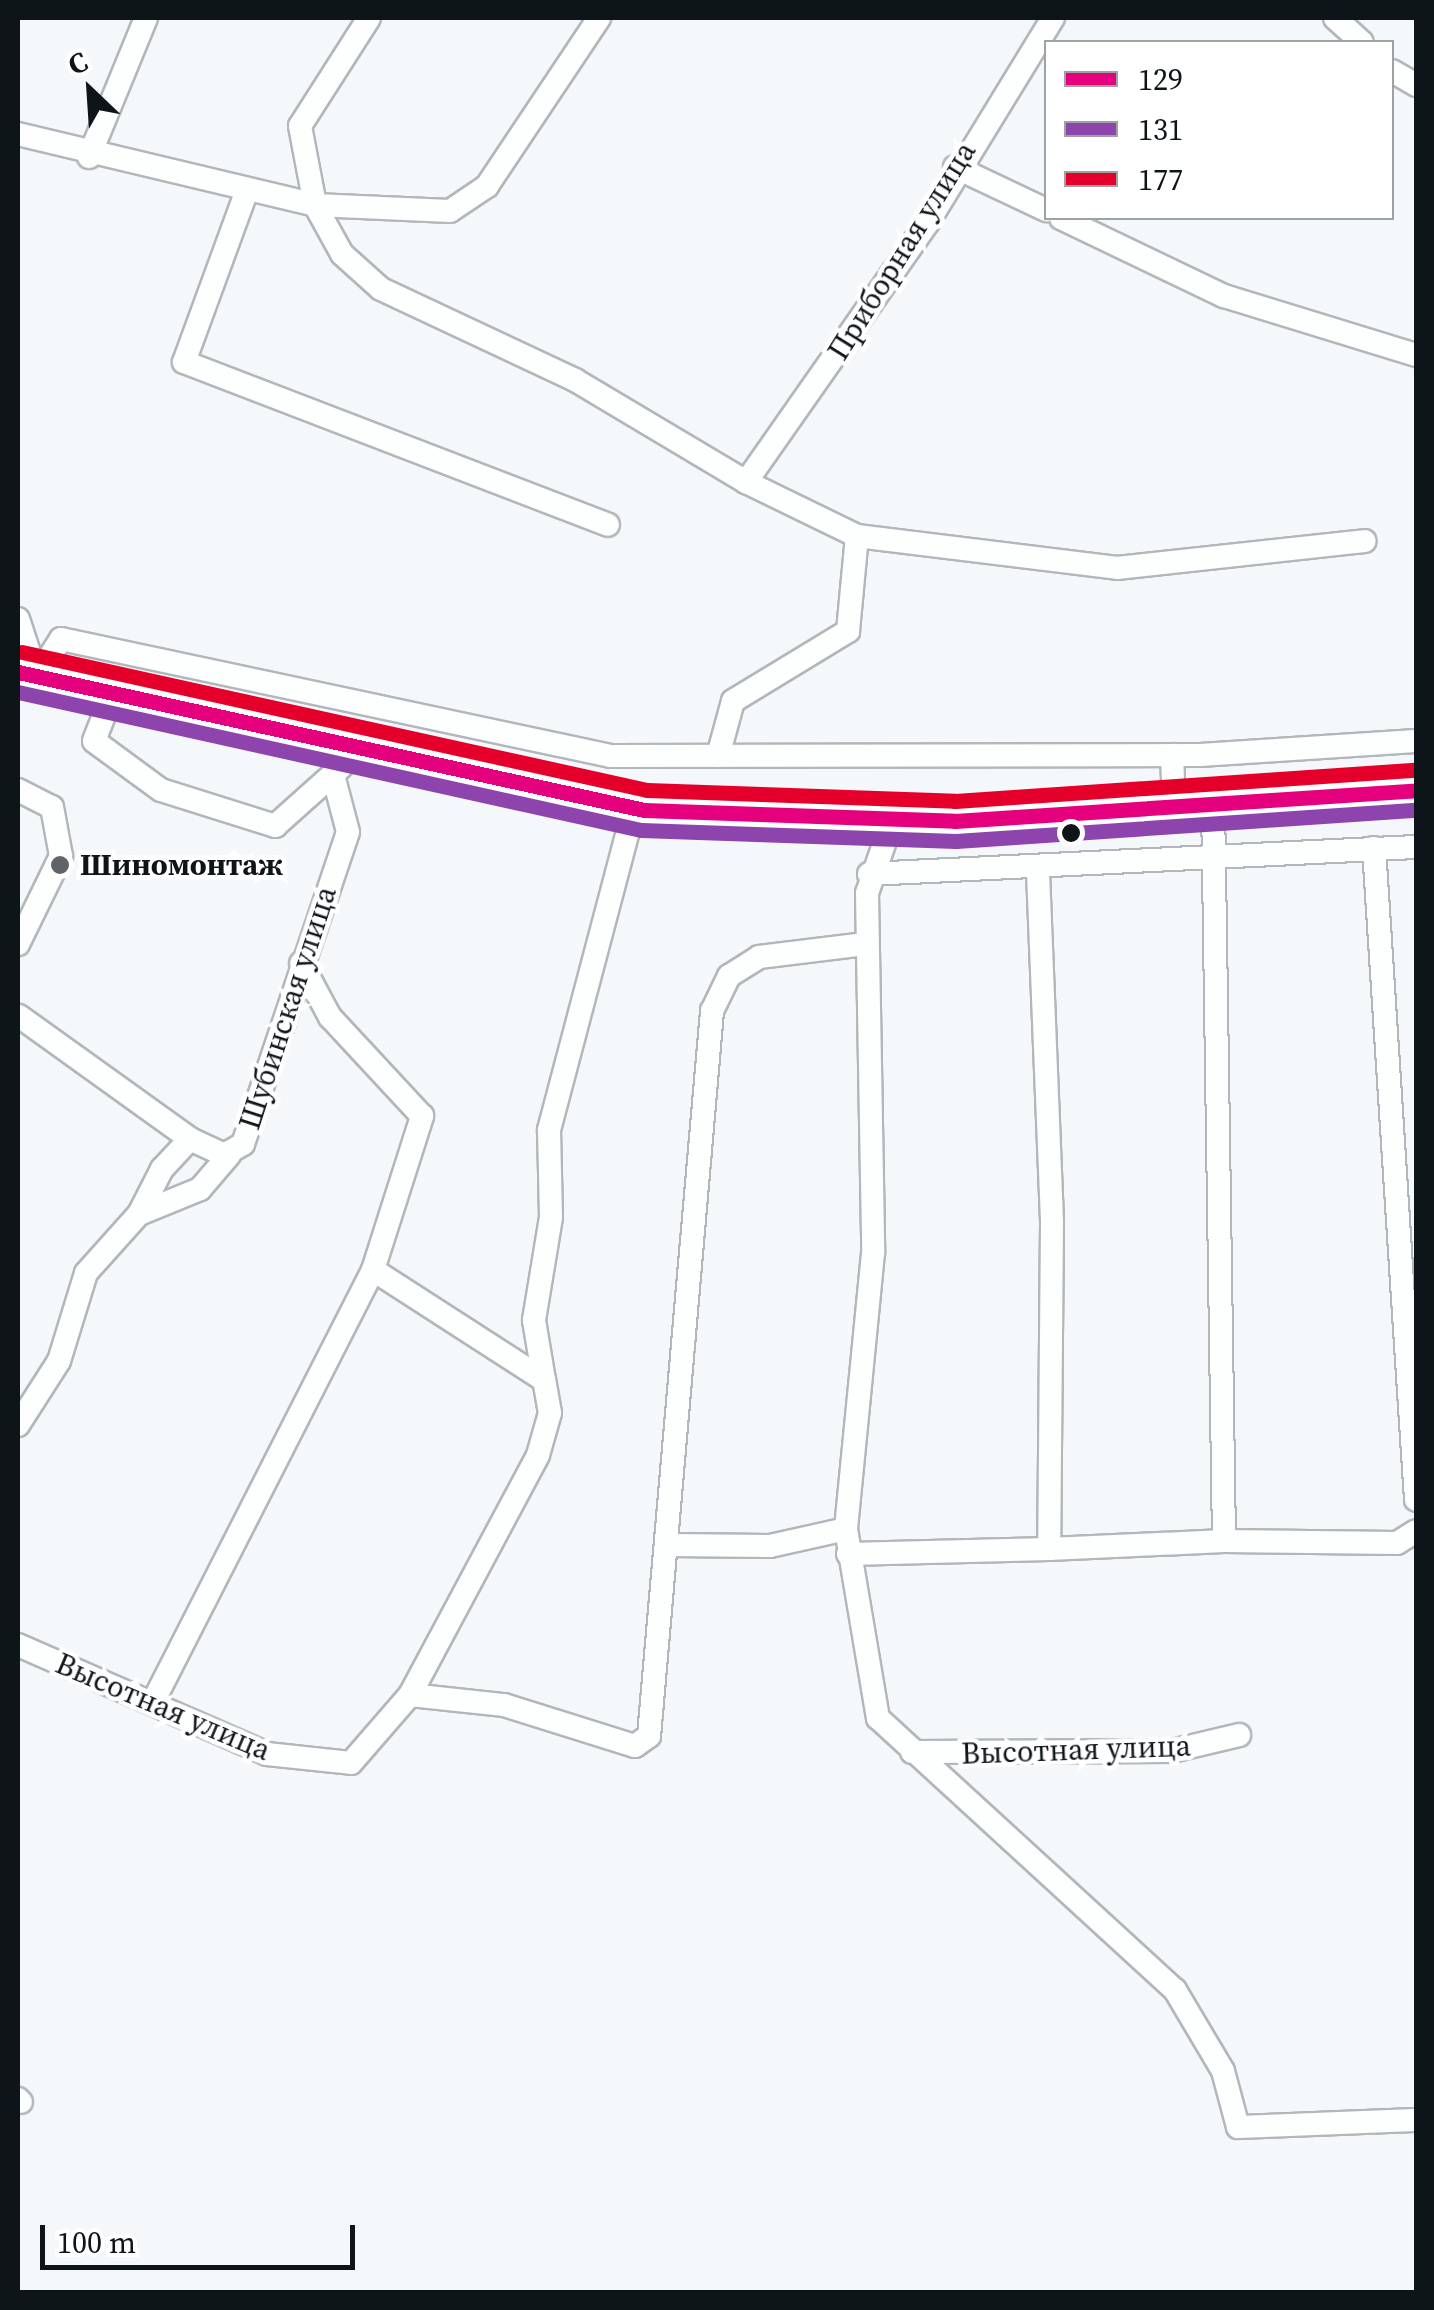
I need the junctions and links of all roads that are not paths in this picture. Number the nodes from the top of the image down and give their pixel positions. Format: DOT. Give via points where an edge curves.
graph roads {
  1 [pos="146,18"];
  2 [pos="369,18"];
  3 [pos="599,18"];
  4 [pos="1053,18"];
  5 [pos="1336,18"];
  6 [pos="1360,40"];
  7 [pos="1394,71"];
  8 [pos="1416,85"];
  9 [pos="18,134"];
  10 [pos="88,157"];
  11 [pos="955,167"];
  12 [pos="247,190"];
  13 [pos="316,205"];
  14 [pos="1044,209"];
  15 [pos="1065,220"];
  16 [pos="1416,355"];
  17 [pos="746,482"];
  18 [pos="608,526"];
  19 [pos="857,536"];
  20 [pos="1365,541"];
  21 [pos="18,619"];
  22 [pos="27,674"];
  23 [pos="112,695"];
  24 [pos="1416,741"];
  25 [pos="1172,755"];
  26 [pos="718,756"];
  27 [pos="344,763"];
  28 [pos="18,790"];
  29 [pos="1416,790"];
  30 [pos="1212,802"];
  31 [pos="1174,805"];
  32 [pos="634,808"];
  33 [pos="892,821"];
  34 [pos="1416,847"];
  35 [pos="1374,848"];
  36 [pos="1214,861"];
  37 [pos="1038,872"];
  38 [pos="869,874"];
  39 [pos="18,944"];
  40 [pos="865,944"];
  41 [pos="302,963"];
  42 [pos="18,1014"];
  43 [pos="190,1139"];
  44 [pos="229,1155"];
  45 [pos="139,1214"];
  46 [pos="373,1270"];
  47 [pos="544,1380"];
  48 [pos="18,1426"];
  49 [pos="1416,1500"];
  50 [pos="846,1529"];
  51 [pos="1416,1531"];
  52 [pos="1224,1542"];
  53 [pos="669,1545"];
  54 [pos="1049,1549"];
  55 [pos="848,1554"];
  56 [pos="18,1646"];
  57 [pos="410,1695"];
  58 [pos="153,1702"];
  59 [pos="1239,1735"];
  60 [pos="912,1752"];
  61 [pos="1416,2120"];
  1 -- 10 [label="street"];
  2 -- 13 [label="street" via="300,126"];
  3 -- 13 [label="street" via="473,201 428,214"];
  4 -- 11 [label="street, Приборная улица"];
  5 -- 6 [label="street"];
  7 -- 8 [label="street"];
  9 -- 10 [label="street"];
  10 -- 12 [label="street"];
  11 -- 14 [label="street"];
  11 -- 17 [label="street, Приборная улица" via="928,222"];
  12 -- 13 [label="street"];
  12 -- 18 [label="street" via="184,362"];
  13 -- 17 [label="street" via="342,254 381,289 576,380"];
  15 -- 16 [label="street" via="1224,296"];
  17 -- 19 [label="street"];
  19 -- 20 [label="street" via="1117,568"];
  19 -- 26 [label="street" via="848,631 733,701"];
  21 -- 22 [label="street"];
  22 -- 23 [label="highway"];
  22 -- 26 [label="street" via="61,640 612,756"];
  23 -- 27 [label="highway"];
  23 -- 27 [label="street" via="94,741 161,790 274,826"];
  24 -- 25 [label="street"];
  25 -- 26 [label="street"];
  25 -- 31 [label="street"];
  27 -- 32 [label="highway"];
  27 -- 41 [label="street, Шубинская улица" via="348,832"];
  28 -- 39 [label="street" via="52,807 62,856"];
  29 -- 30 [label="highway"];
  30 -- 31 [label="highway"];
  30 -- 36 [label="street"];
  31 -- 33 [label="highway"];
  32 -- 33 [label="highway"];
  32 -- 47 [label="street" via="548,1130 551,1218 534,1320"];
  33 -- 38 [label="street"];
  34 -- 35 [label="street"];
  35 -- 36 [label="street"];
  35 -- 49 [label="street"];
  36 -- 37 [label="street"];
  36 -- 52 [label="street"];
  37 -- 38 [label="street"];
  37 -- 54 [label="street" via="1052,1224"];
  38 -- 40 [label="street"];
  40 -- 50 [label="street" via="873,1254"];
  40 -- 53 [label="street" via="758,957 736,969 716,1000"];
  41 -- 44 [label="street, Шубинская улица" via="243,1144"];
  41 -- 46 [label="street" via="330,1017 422,1116"];
  42 -- 43 [label="street"];
  43 -- 44 [label="street, Шубинская улица"];
  43 -- 45 [label="street, Шубинская улица"];
  44 -- 45 [label="street" via="200,1189"];
  45 -- 48 [label="street, Шубинская улица" via="86,1272 69,1338"];
  46 -- 47 [label="street"];
  46 -- 58 [label="street"];
  47 -- 57 [label="street" via="550,1413 538,1456"];
  50 -- 53 [label="street" via="770,1546"];
  50 -- 55 [label="street"];
  51 -- 52 [label="street" via="1366,1544"];
  52 -- 54 [label="street"];
  53 -- 57 [label="street" via="657,1711 635,1746 504,1705"];
  54 -- 55 [label="street"];
  55 -- 60 [label="street" via="878,1718"];
  56 -- 58 [label="street, Высотная улица"];
  57 -- 58 [label="street, Высотная улица" via="368,1754 330,1765 267,1754"];
  59 -- 60 [label="street, Высотная улица" via="1172,1752"];
  60 -- 61 [label="street" via="1175,1990 1223,2071 1238,2127"];
}
